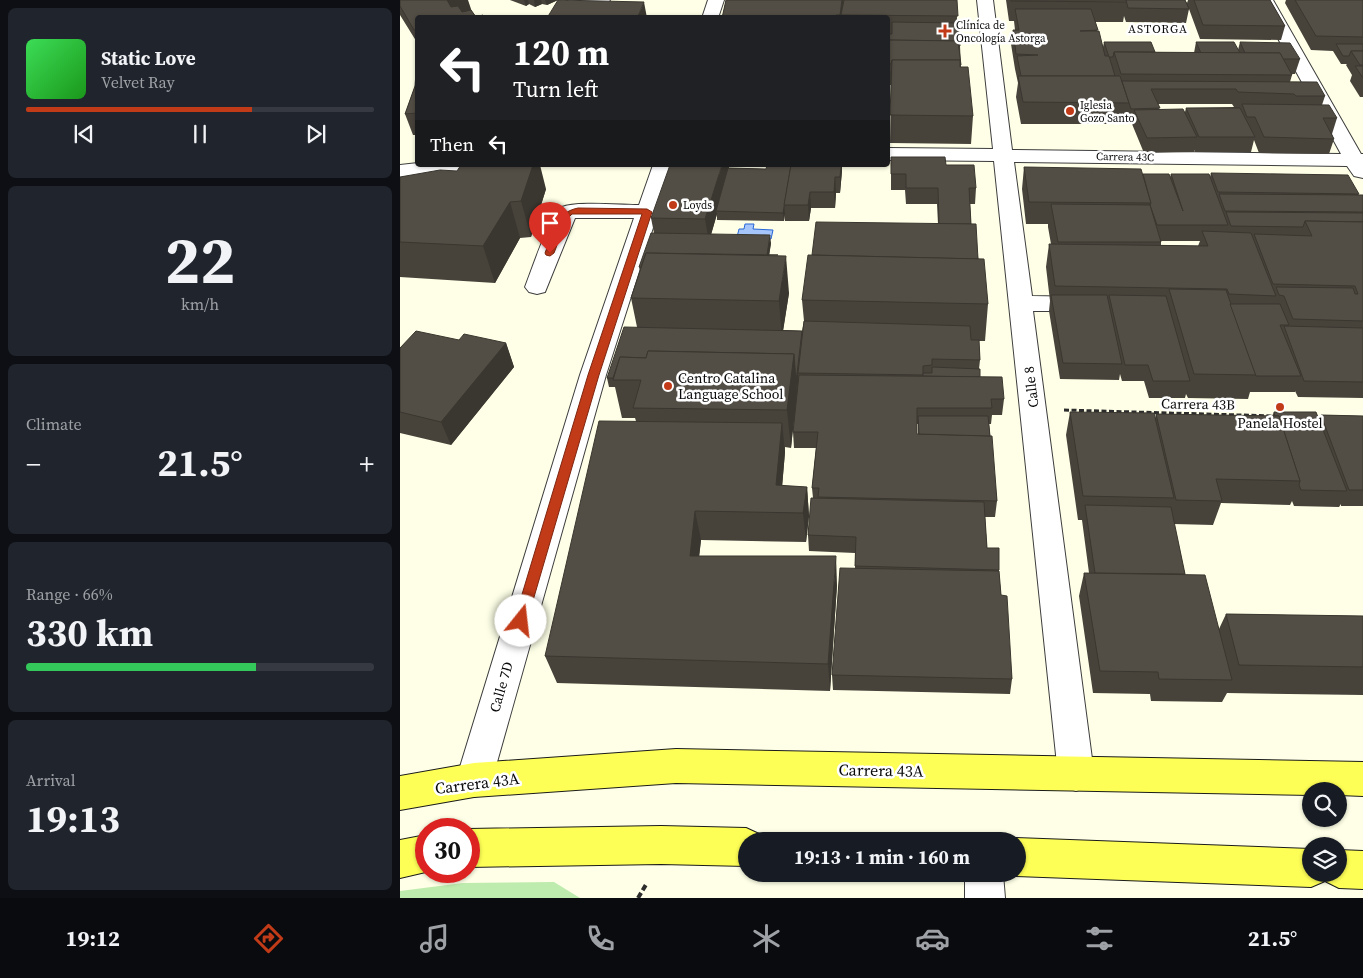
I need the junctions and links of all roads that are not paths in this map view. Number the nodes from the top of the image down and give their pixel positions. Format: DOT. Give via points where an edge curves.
graph roads {
  1 [pos="602,0"];
  2 [pos="716,0"];
  3 [pos="985,0"];
  4 [pos="1265,0"];
  5 [pos="570,6"];
  6 [pos="711,15"];
  7 [pos="1310,115"];
  8 [pos="1330,116"];
  9 [pos="890,154"];
  10 [pos="1003,155"];
  11 [pos="1360,165"];
  12 [pos="440,167"];
  13 [pos="661,167"];
  14 [pos="400,171"];
  15 [pos="647,212"];
  16 [pos="537,287"];
  17 [pos="1102,288"];
  18 [pos="1021,303"];
  19 [pos="1076,774"];
  20 [pos="474,780"];
  21 [pos="1363,780"];
  22 [pos="400,793"];
  23 [pos="480,848"];
  24 [pos="738,848"];
  25 [pos="415,856"];
  26 [pos="1026,857"];
  27 [pos="400,859"];
  28 [pos="1302,868"];
  29 [pos="1347,869"];
  30 [pos="1363,870"];
  31 [pos="985,882"];
  32 [pos="986,898"];
  1 -- 5 [label="street"];
  2 -- 6 [label="street"];
  3 -- 10 [label="street, Calle 8"];
  4 -- 8 [label="street"];
  7 -- 8 [label="street"];
  8 -- 11 [label="street"];
  9 -- 10 [label="street, Carrera 43C"];
  10 -- 11 [label="street, Carrera 43C"];
  10 -- 18 [label="street, Calle 8"];
  12 -- 14 [label="street"];
  13 -- 15 [label="street, Calle 7D"];
  15 -- 16 [label="street" via="569,212 563,218"];
  15 -- 20 [label="street, Calle 7D" via="593,375"];
  17 -- 18 [label="street" via="1092,288 1091,304"];
  18 -- 19 [label="street, Calle 8"];
  19 -- 20 [label="main road, Carrera 43A" via="676,766"];
  19 -- 21 [label="main road, Carrera 43A"];
  20 -- 22 [label="main road, Carrera 43A"];
  23 -- 24 [label="main road" via="661,845"];
  25 -- 27 [label="main road"];
  26 -- 28 [label="main road"];
  29 -- 30 [label="main road"];
  31 -- 32 [label="street"];
}
